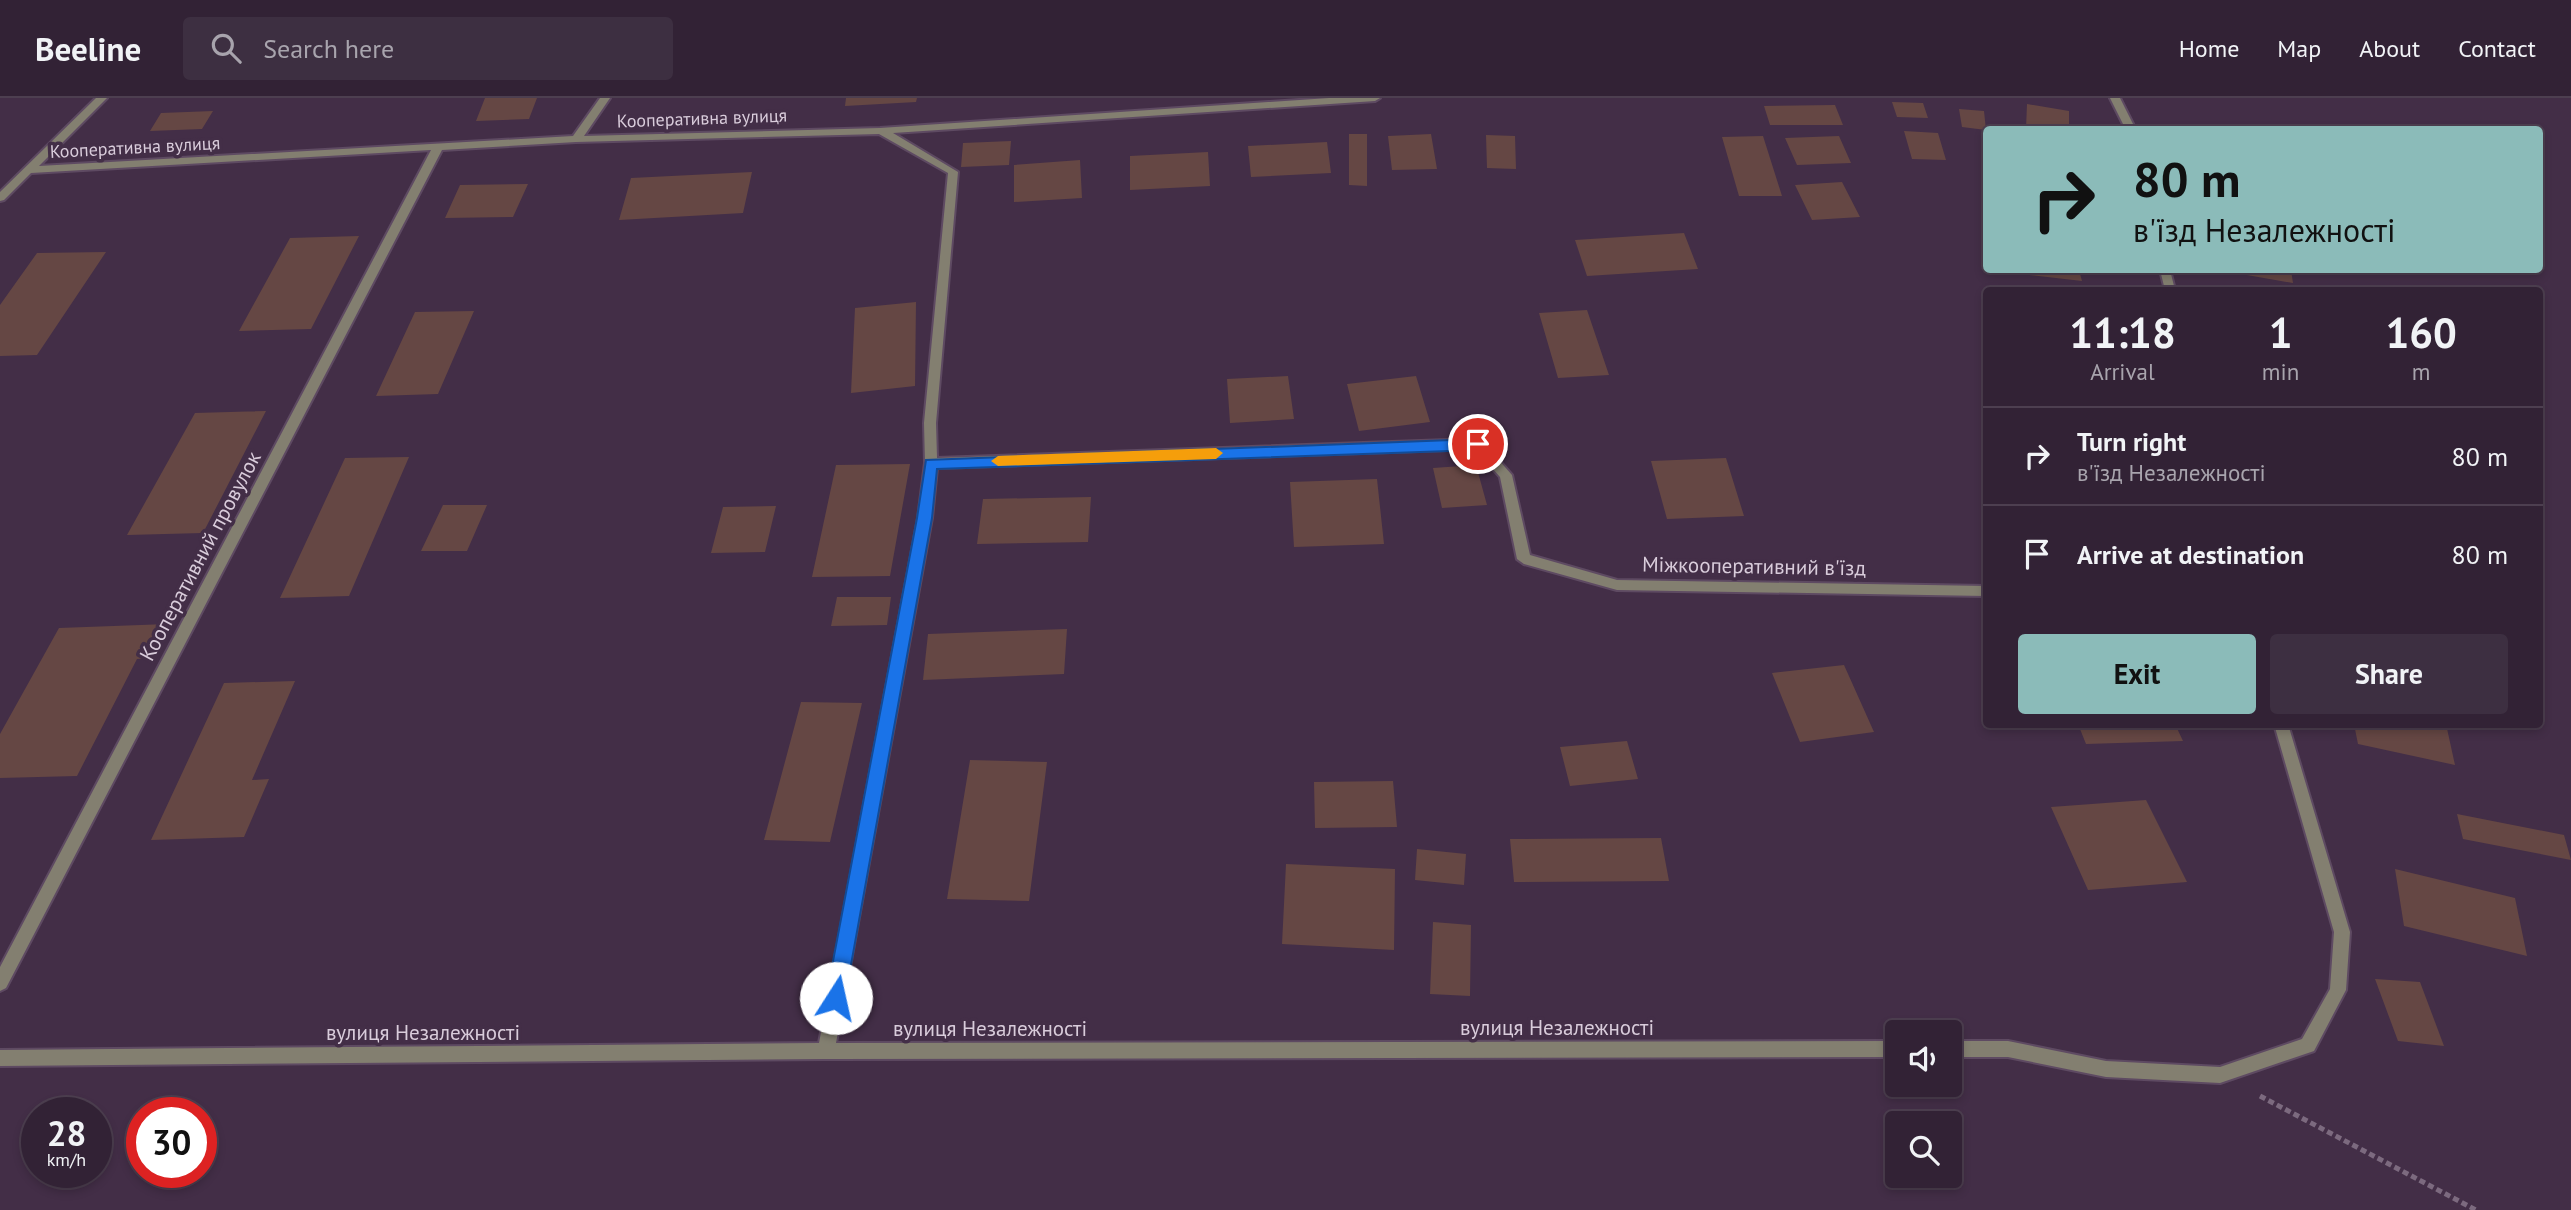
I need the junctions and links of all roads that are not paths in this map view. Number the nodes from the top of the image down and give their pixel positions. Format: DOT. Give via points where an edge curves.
graph roads {
  1 [pos="102,98"];
  2 [pos="605,98"];
  3 [pos="1375,98"];
  4 [pos="2115,98"];
  5 [pos="1266,101"];
  6 [pos="2129,126"];
  7 [pos="880,131"];
  8 [pos="576,139"];
  9 [pos="438,148"];
  10 [pos="29,170"];
  11 [pos="0,198"];
  12 [pos="931,463"];
  13 [pos="1983,591"];
  14 [pos="2282,728"];
  15 [pos="0,983"];
  16 [pos="1885,1049"];
  17 [pos="1962,1049"];
  18 [pos="826,1051"];
  19 [pos="0,1058"];
  1 -- 10 [label="street"];
  2 -- 8 [label="street"];
  3 -- 5 [label="street, Кооперативна вулиця"];
  4 -- 6 [label="street"];
  5 -- 7 [label="street, Кооперативна вулиця"];
  7 -- 8 [label="street, Кооперативна вулиця"];
  7 -- 12 [label="street" via="953,172 930,423"];
  8 -- 9 [label="street, Кооперативна вулиця"];
  9 -- 10 [label="street, Кооперативна вулиця"];
  9 -- 15 [label="street, Кооперативний провулок"];
  10 -- 11 [label="street"];
  12 -- 13 [label="street, Міжкооперативний в'їзд" via="1478,444 1506,475 1524,559 1616,585"];
  12 -- 18 [label="street" via="925,518"];
  14 -- 17 [label="street" via="2342,932 2338,990 2308,1045 2220,1075 2106,1069 2008,1049"];
  16 -- 18 [label="street, вулиця Незалежності"];
  18 -- 19 [label="street, вулиця Незалежності"];
}
